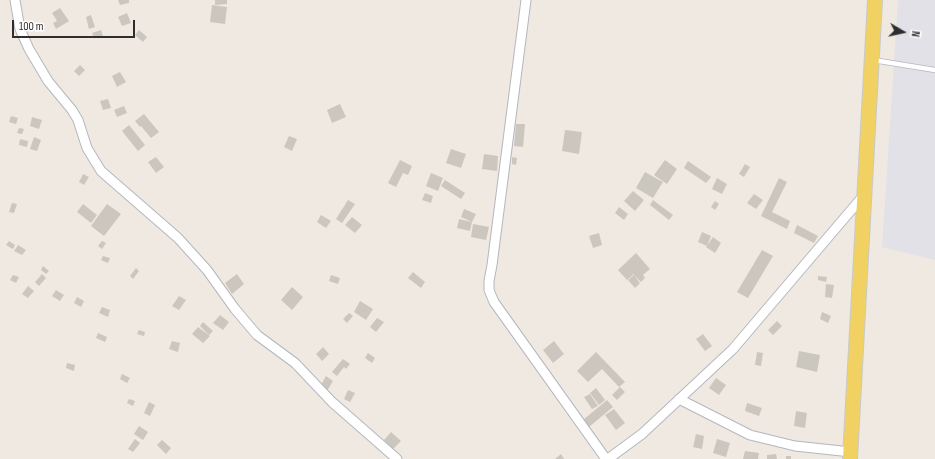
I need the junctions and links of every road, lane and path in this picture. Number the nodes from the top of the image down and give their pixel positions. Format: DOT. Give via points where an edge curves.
graph roads {
  1 [pos="14,0"];
  2 [pos="526,0"];
  3 [pos="876,0"];
  4 [pos="873,60"];
  5 [pos="935,70"];
  6 [pos="864,196"];
  7 [pos="679,399"];
  8 [pos="850,456"];
  9 [pos="397,459"];
  10 [pos="607,459"];
  1 -- 9 [label="street" via="20,30 29,49 48,81 78,120 87,148 102,171 178,238 202,264 257,335 295,363 332,402"];
  2 -- 10 [label="street" via="489,290 494,302"];
  3 -- 4 [label="main road"];
  4 -- 5 [label="lane"];
  4 -- 6 [label="main road"];
  6 -- 7 [label="street" via="733,349"];
  6 -- 8 [label="main road"];
  7 -- 8 [label="street" via="750,436"];
  7 -- 10 [label="street" via="642,434"];
}
